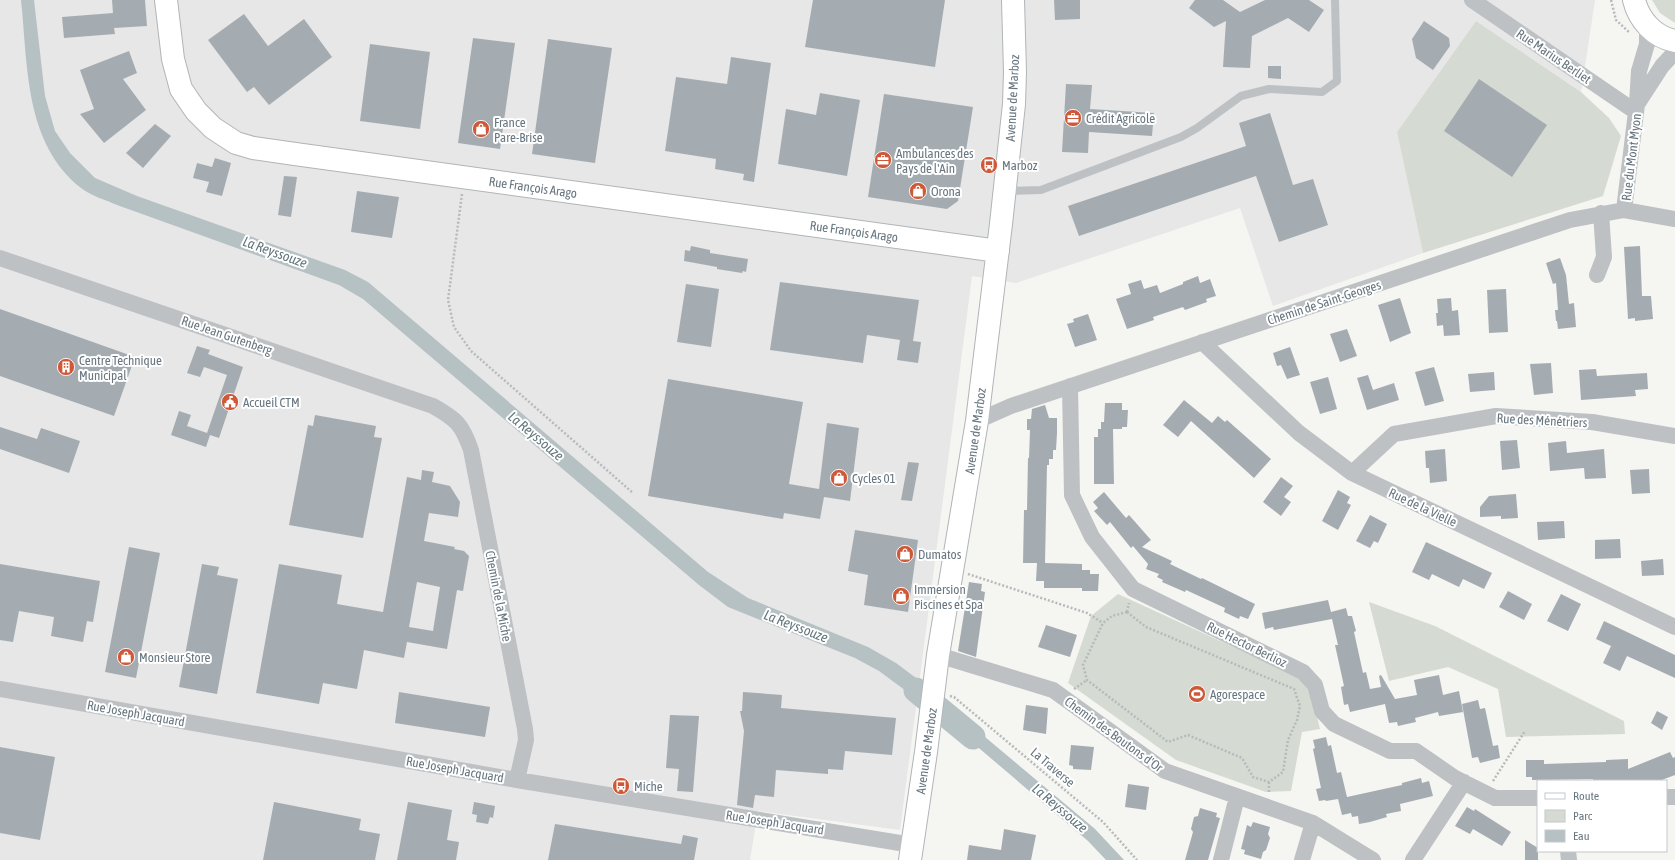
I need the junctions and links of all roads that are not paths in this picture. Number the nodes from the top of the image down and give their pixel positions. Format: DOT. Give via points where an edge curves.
graph roads {
  1 [pos="166,0"];
  2 [pos="1013,0"];
  3 [pos="1335,0"];
  4 [pos="1472,0"];
  5 [pos="1634,0"];
  6 [pos="1647,26"];
  7 [pos="1675,41"];
  8 [pos="1675,52"];
  9 [pos="1636,108"];
  10 [pos="1005,191"];
  11 [pos="1624,210"];
  12 [pos="1601,213"];
  13 [pos="1675,219"];
  14 [pos="998,251"];
  15 [pos="0,258"];
  16 [pos="1597,275"];
  17 [pos="1202,342"];
  18 [pos="1070,386"];
  19 [pos="453,417"];
  20 [pos="977,421"];
  21 [pos="1675,436"];
  22 [pos="1352,473"];
  23 [pos="1675,627"];
  24 [pos="938,655"];
  25 [pos="0,689"];
  26 [pos="517,780"];
  27 [pos="1464,782"];
  28 [pos="1237,797"];
  29 [pos="1537,798"];
  30 [pos="1312,823"];
  31 [pos="911,852"];
  32 [pos="1221,860"];
  33 [pos="1302,860"];
  34 [pos="1372,860"];
  35 [pos="1413,860"];
  1 -- 14 [label="street, Rue François Arago" via="173,59 181,90 196,111 213,128 236,143 281,152"];
  2 -- 10 [label="street, Avenue de Marboz" via="1014,104"];
  3 -- 10 [label="lane" via="1337,81 1322,92 1269,89 1240,96 1181,137 1041,190"];
  4 -- 9 [label="street, Rue Marius Berliet"];
  5 -- 6 [label="street" via="1637,11"];
  6 -- 7 [label="street"];
  6 -- 9 [label="street, Rue du Mont Myon" via="1647,44 1639,72"];
  8 -- 9 [label="street, Rue du Mont Myon" via="1662,66"];
  9 -- 11 [label="street, Rue du Mont Myon"];
  10 -- 14 [label="street, Avenue de Marboz"];
  11 -- 12 [label="street, Chemin de Saint-Georges"];
  11 -- 13 [label="street, Chemin de Saint-Georges"];
  12 -- 16 [label="street" via="1604,258"];
  12 -- 17 [label="street, Chemin de Saint-Georges" via="1570,220"];
  14 -- 20 [label="street, Avenue de Marboz"];
  15 -- 19 [label="street, Rue Jean Gutenberg" via="433,406"];
  17 -- 18 [label="street, Chemin de Saint-Georges"];
  17 -- 22 [label="street, Rue de la Vielle" via="1299,432"];
  18 -- 20 [label="street, Chemin de Saint-Georges" via="1011,406"];
  18 -- 27 [label="street, Rue Hector Berlioz" via="1072,495 1092,536 1133,589 1303,672 1315,685 1322,711 1334,724 1390,751 1416,751"];
  19 -- 26 [label="street, Chemin de la Miche" via="465,432 471,450 525,729 526,740"];
  20 -- 24 [label="street, Avenue de Marboz"];
  21 -- 22 [label="street, Rue des Ménétriers" via="1592,422 1496,416 1394,434"];
  22 -- 23 [label="street, Rue de la Vielle"];
  24 -- 28 [label="street, Chemin des Boutons d'Or" via="1052,690 1165,771"];
  24 -- 31 [label="street, Avenue de Marboz"];
  25 -- 26 [label="street, Rue Joseph Jacquard"];
  26 -- 31 [label="street, Rue Joseph Jacquard"];
  27 -- 29 [label="street, Rue Hector Berlioz" via="1494,798"];
  27 -- 35 [label="street"];
  28 -- 30 [label="street, Chemin des Boutons d'Or"];
  28 -- 32 [label="street"];
  30 -- 33 [label="street"];
  30 -- 34 [label="street, Chemin des Boutons d'Or"];
}
